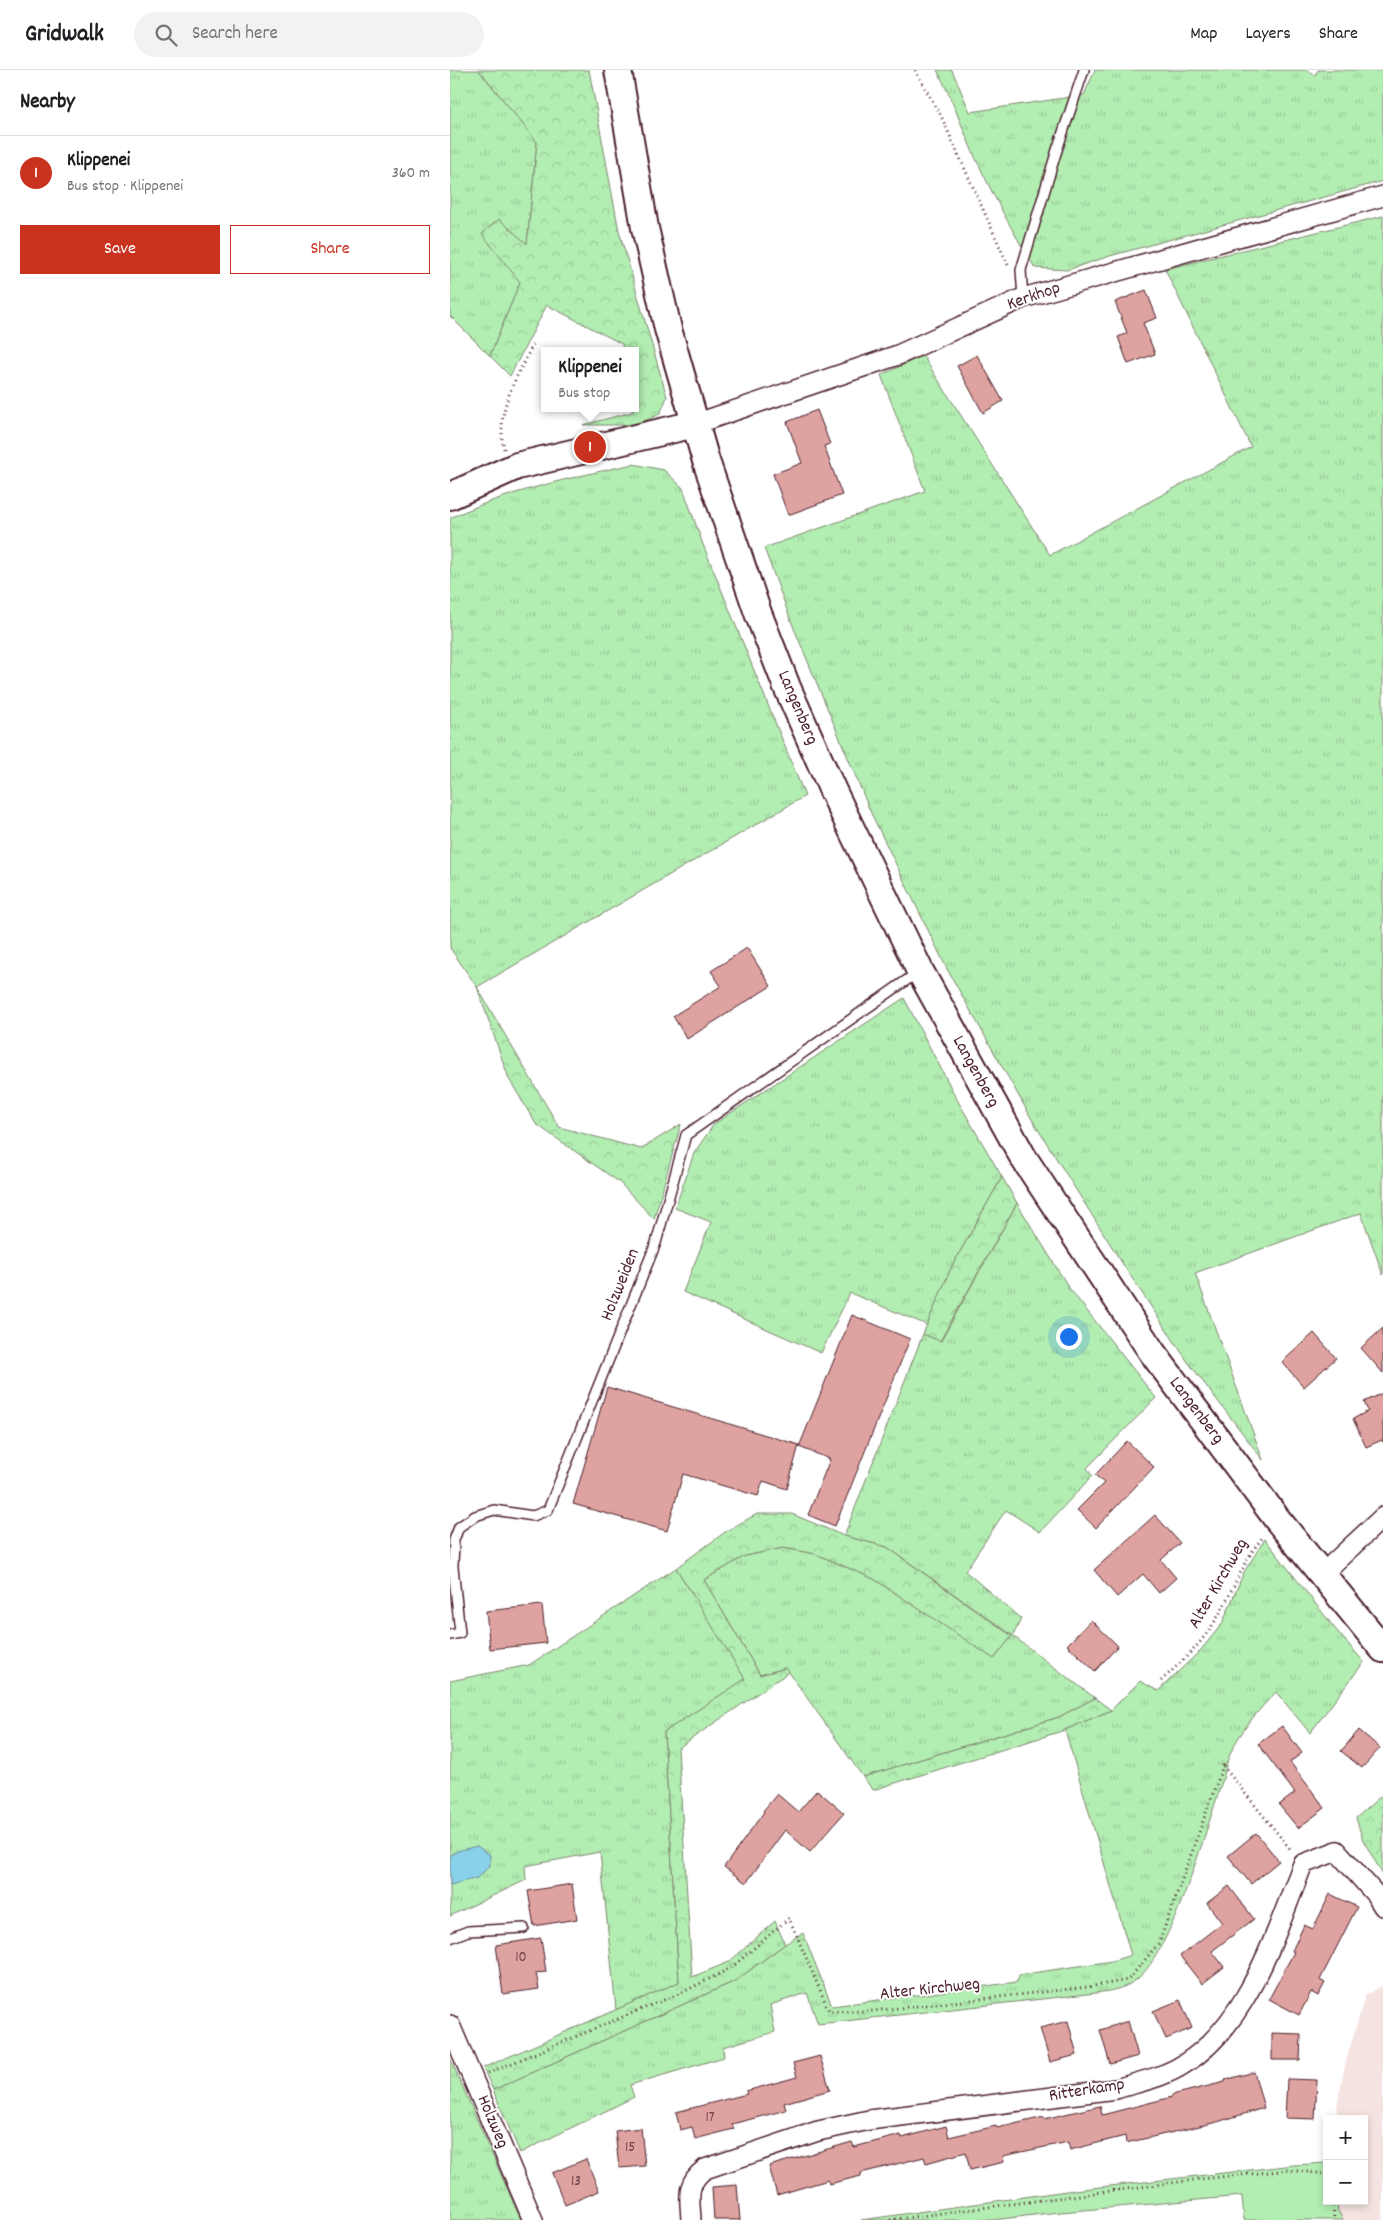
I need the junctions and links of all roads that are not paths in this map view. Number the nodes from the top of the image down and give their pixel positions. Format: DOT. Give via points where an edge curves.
graph roads {
  1 [pos="618,70"];
  2 [pos="1084,70"];
  3 [pos="1383,196"];
  4 [pos="1023,298"];
  5 [pos="694,424"];
  6 [pos="450,496"];
  7 [pos="920,971"];
  8 [pos="1383,1517"];
  9 [pos="1322,1574"];
  10 [pos="450,1635"];
  11 [pos="1383,1649"];
  12 [pos="1383,1906"];
  13 [pos="524,1928"];
  14 [pos="450,1938"];
  15 [pos="450,2025"];
  16 [pos="533,2220"];
  17 [pos="691,2220"];
  1 -- 5 [label="main road, Langenberg" via="645,228"];
  2 -- 4 [label="lane" via="1021,270"];
  3 -- 4 [label="street, Kerkhop"];
  4 -- 5 [label="street, Kerkhop" via="898,355"];
  5 -- 6 [label="main road" via="509,469"];
  5 -- 7 [label="main road, Langenberg" via="787,687"];
  7 -- 9 [label="main road, Langenberg" via="1023,1156 1152,1352"];
  7 -- 10 [label="lane, Holzweiden" via="686,1135 656,1243 548,1510 533,1516 494,1510 475,1516 458,1527 453,1567 460,1633"];
  8 -- 9 [label="street"];
  9 -- 11 [label="main road, Langenberg"];
  12 -- 17 [label="street, Ritterkamp" via="1336,1851 1303,1864 1256,1978 1240,2006 1204,2051 1182,2066 1116,2089 869,2120 818,2131 705,2169 694,2177 690,2192"];
  13 -- 14 [label="lane" via="468,1932"];
  15 -- 16 [label="street, Holzweg"];
}
